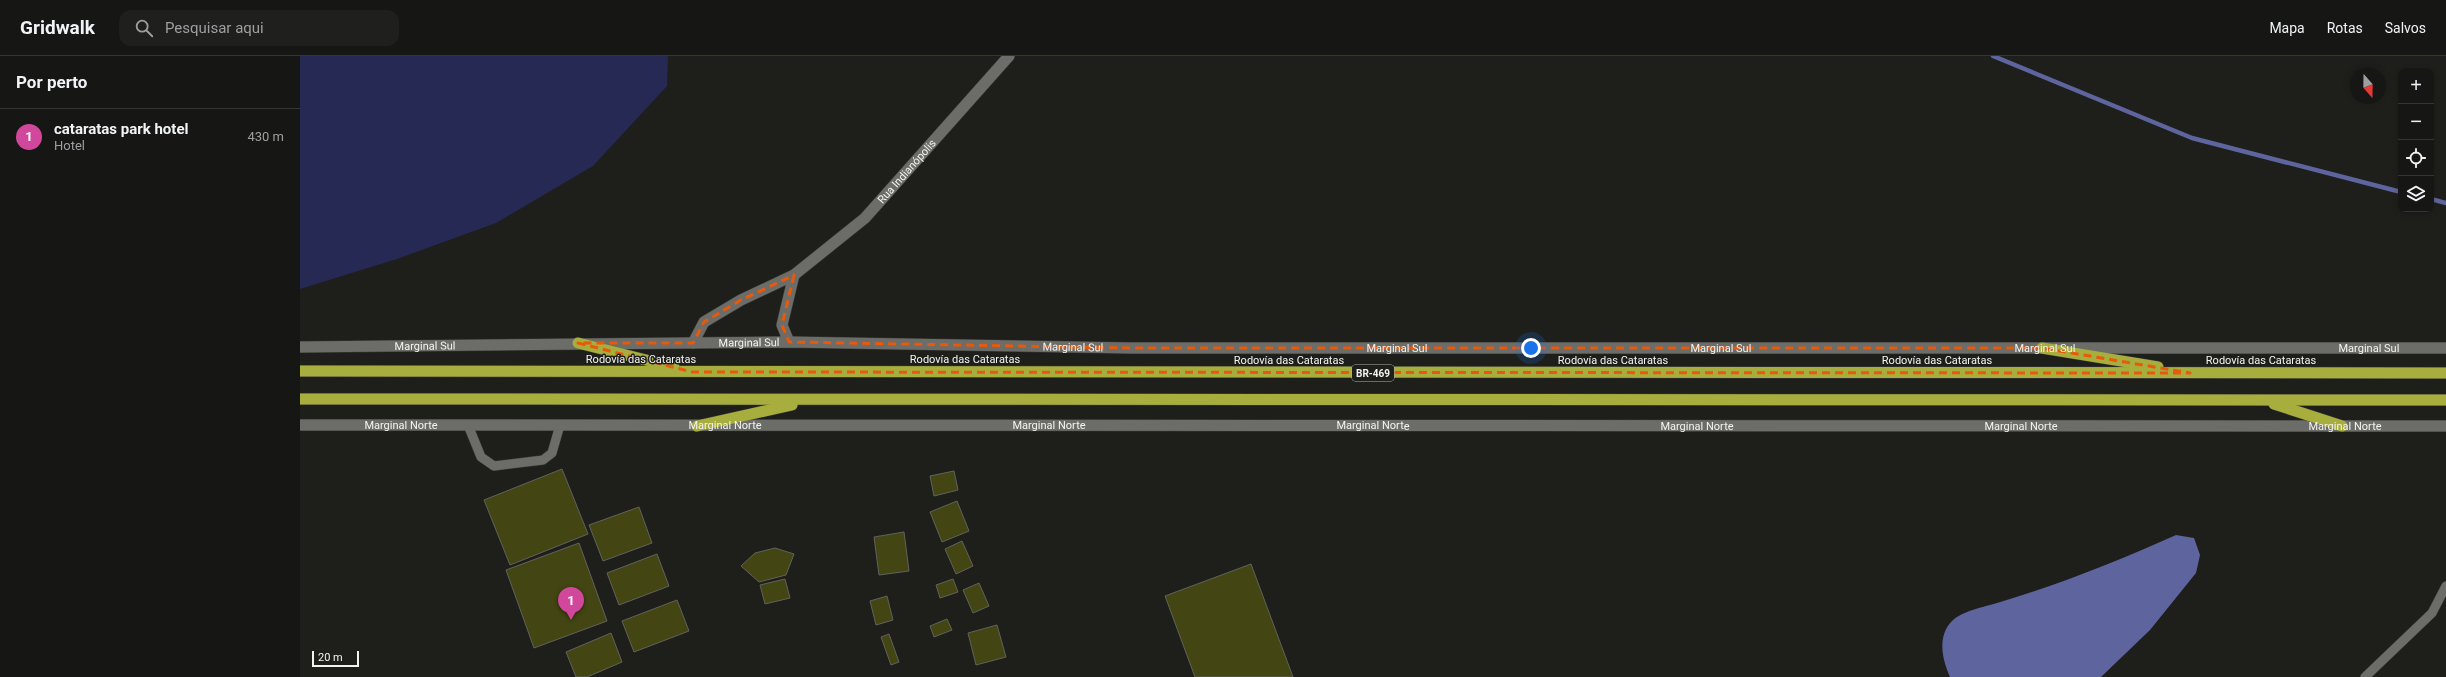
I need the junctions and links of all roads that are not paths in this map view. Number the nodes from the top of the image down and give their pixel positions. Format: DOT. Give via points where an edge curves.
graph roads {
  1 [pos="1009,56"];
  2 [pos="794,275"];
  3 [pos="789,342"];
  4 [pos="578,343"];
  5 [pos="693,343"];
  6 [pos="300,347"];
  7 [pos="2042,348"];
  8 [pos="2446,348"];
  9 [pos="300,371"];
  10 [pos="692,372"];
  11 [pos="2190,373"];
  12 [pos="2446,373"];
  13 [pos="300,399"];
  14 [pos="812,400"];
  15 [pos="2446,400"];
  16 [pos="2264,401"];
  17 [pos="300,425"];
  18 [pos="468,425"];
  19 [pos="560,425"];
  20 [pos="697,426"];
  21 [pos="2342,426"];
  22 [pos="2446,426"];
  23 [pos="2446,586"];
  24 [pos="2365,677"];
  1 -- 2 [label="street, Rua Indianópolis" via="865,218"];
  2 -- 3 [label="street" via="782,324"];
  2 -- 5 [label="street, Rua Indianópolis" via="741,300 704,322"];
  3 -- 5 [label="street, Marginal Sul"];
  3 -- 7 [label="street, Marginal Sul" via="1130,348"];
  4 -- 5 [label="street, Marginal Sul"];
  4 -- 6 [label="street, Marginal Sul"];
  4 -- 10 [label="highway"];
  7 -- 8 [label="street, Marginal Sul"];
  7 -- 11 [label="highway"];
  9 -- 10 [label="highway, Rodovía das Cataratas / BR-469"];
  10 -- 11 [label="highway, Rodovía das Cataratas / BR-469"];
  11 -- 12 [label="highway, Rodovía das Cataratas / BR-469"];
  13 -- 14 [label="highway"];
  14 -- 16 [label="highway"];
  14 -- 20 [label="highway"];
  15 -- 16 [label="highway"];
  16 -- 21 [label="highway"];
  17 -- 18 [label="street, Marginal Norte"];
  18 -- 19 [label="street, Marginal Norte"];
  18 -- 19 [label="lane" via="481,457 494,466 543,460 552,453"];
  19 -- 20 [label="street, Marginal Norte"];
  20 -- 21 [label="street, Marginal Norte"];
  21 -- 22 [label="street, Marginal Norte"];
  23 -- 24 [label="lane" via="2432,613"];
}
